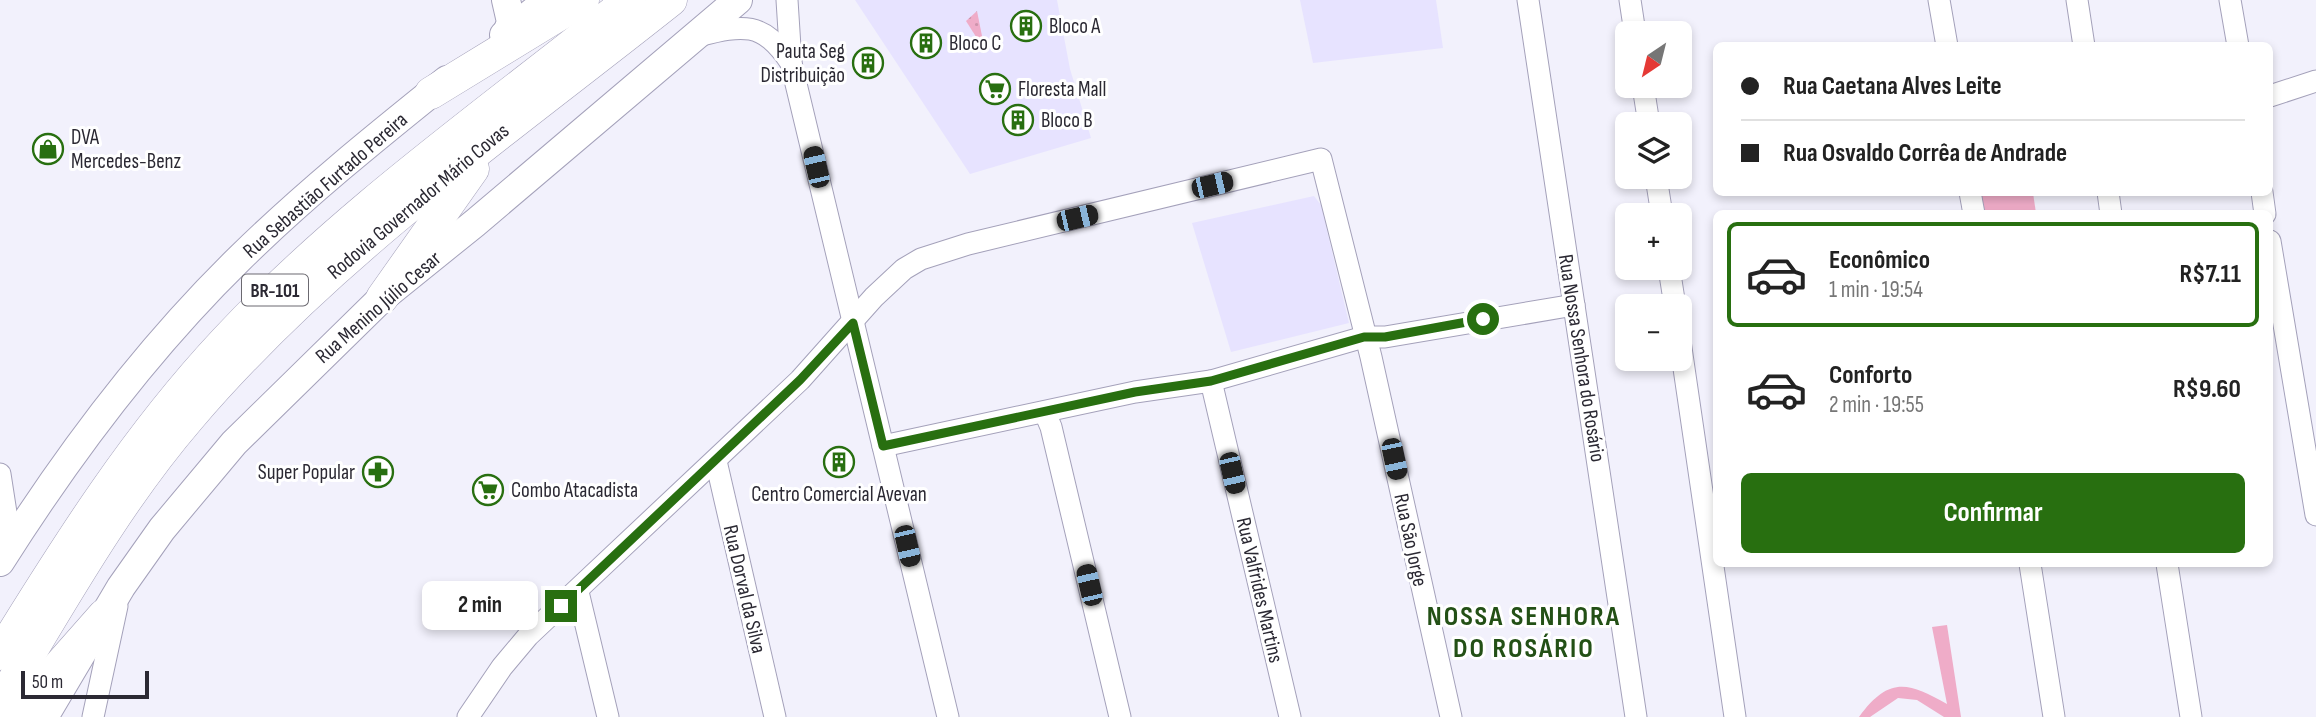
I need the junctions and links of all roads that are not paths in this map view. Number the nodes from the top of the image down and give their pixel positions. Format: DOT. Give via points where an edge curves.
graph roads {
  1 [pos="506,0"];
  2 [pos="548,0"];
  3 [pos="583,0"];
  4 [pos="629,0"];
  5 [pos="671,0"];
  6 [pos="738,0"];
  7 [pos="787,0"];
  8 [pos="1528,0"];
  9 [pos="1630,0"];
  10 [pos="1939,0"];
  11 [pos="2077,0"];
  12 [pos="2230,0"];
  13 [pos="1633,21"];
  14 [pos="507,33"];
  15 [pos="692,37"];
  16 [pos="1946,42"];
  17 [pos="2083,42"];
  18 [pos="2237,42"];
  19 [pos="791,63"];
  20 [pos="2316,81"];
  21 [pos="431,93"];
  22 [pos="2273,95"];
  23 [pos="504,130"];
  24 [pos="2273,259"];
  25 [pos="382,298"];
  26 [pos="1574,305"];
  27 [pos="853,323"];
  28 [pos="1364,337"];
  29 [pos="1684,371"];
  30 [pos="1211,381"];
  31 [pos="1045,413"];
  32 [pos="883,446"];
  33 [pos="716,461"];
  34 [pos="0,474"];
  35 [pos="2315,508"];
  36 [pos="5,553"];
  37 [pos="1713,567"];
  38 [pos="1713,567"];
  39 [pos="2030,567"];
  40 [pos="2167,567"];
  41 [pos="121,587"];
  42 [pos="578,592"];
  43 [pos="104,615"];
  44 [pos="0,654"];
  45 [pos="0,704"];
  46 [pos="14,717"];
  47 [pos="44,717"];
  48 [pos="93,717"];
  49 [pos="468,717"];
  50 [pos="608,717"];
  51 [pos="775,717"];
  52 [pos="948,717"];
  53 [pos="1120,717"];
  54 [pos="1290,717"];
  55 [pos="1451,717"];
  56 [pos="1636,717"];
  57 [pos="1735,717"];
  58 [pos="2054,717"];
  59 [pos="2191,717"];
  1 -- 14 [label="main road" via="511,22"];
  2 -- 14 [label="main road, Rua Sebastião Furtado Pereira"];
  3 -- 21 [label="highway"];
  4 -- 44 [label="highway, Rodovia Governador Mário Covas / BR-101" via="362,213 258,307 188,382 129,456 75,532"];
  5 -- 23 [label="highway, Rodovia Governador Mário Covas / BR-101"];
  6 -- 15 [label="main road, Rua Menino Júlio Cesar"];
  7 -- 19 [label="street"];
  8 -- 26 [label="street, Rua Nossa Senhora do Rosário"];
  9 -- 13 [label="street"];
  10 -- 16 [label="street"];
  11 -- 17 [label="street"];
  12 -- 18 [label="street"];
  14 -- 21 [label="main road, Rua Sebastião Furtado Pereira"];
  15 -- 19 [label="street" via="738,27 758,30 778,44"];
  15 -- 25 [label="main road, Rua Menino Júlio Cesar"];
  19 -- 27 [label="street"];
  20 -- 22 [label="street"];
  21 -- 36 [label="main road, Rua Sebastião Furtado Pereira" via="286,215 191,309 75,449"];
  23 -- 25 [label="highway"];
  23 -- 45 [label="highway, Rodovia Governador Mário Covas / BR-101" via="344,261 214,389 99,541"];
  24 -- 35 [label="street"];
  25 -- 41 [label="main road, Rua Menino Júlio Cesar" via="234,443 162,529"];
  26 -- 28 [label="street"];
  26 -- 56 [label="street, Rua Nossa Senhora do Rosário"];
  27 -- 28 [label="street, Rua São Jorge" via="904,269 943,251 1321,159"];
  27 -- 32 [label="street"];
  27 -- 33 [label="street"];
  28 -- 30 [label="street"];
  28 -- 55 [label="street, Rua São Jorge"];
  29 -- 38 [label="street"];
  30 -- 31 [label="street" via="1135,392"];
  30 -- 54 [label="street, Rua Valfrides Martins"];
  31 -- 32 [label="street"];
  31 -- 53 [label="street"];
  32 -- 52 [label="street"];
  33 -- 42 [label="street"];
  33 -- 51 [label="street, Rua Dorval da Silva"];
  34 -- 36 [label="street"];
  37 -- 57 [label="street"];
  39 -- 58 [label="street"];
  40 -- 59 [label="street"];
  41 -- 43 [label="main road, Rua Menino Júlio Cesar"];
  41 -- 48 [label="street"];
  42 -- 49 [label="street" via="528,636"];
  42 -- 50 [label="street"];
  43 -- 46 [label="highway"];
  43 -- 47 [label="main road, Rua Menino Júlio Cesar"];
}
